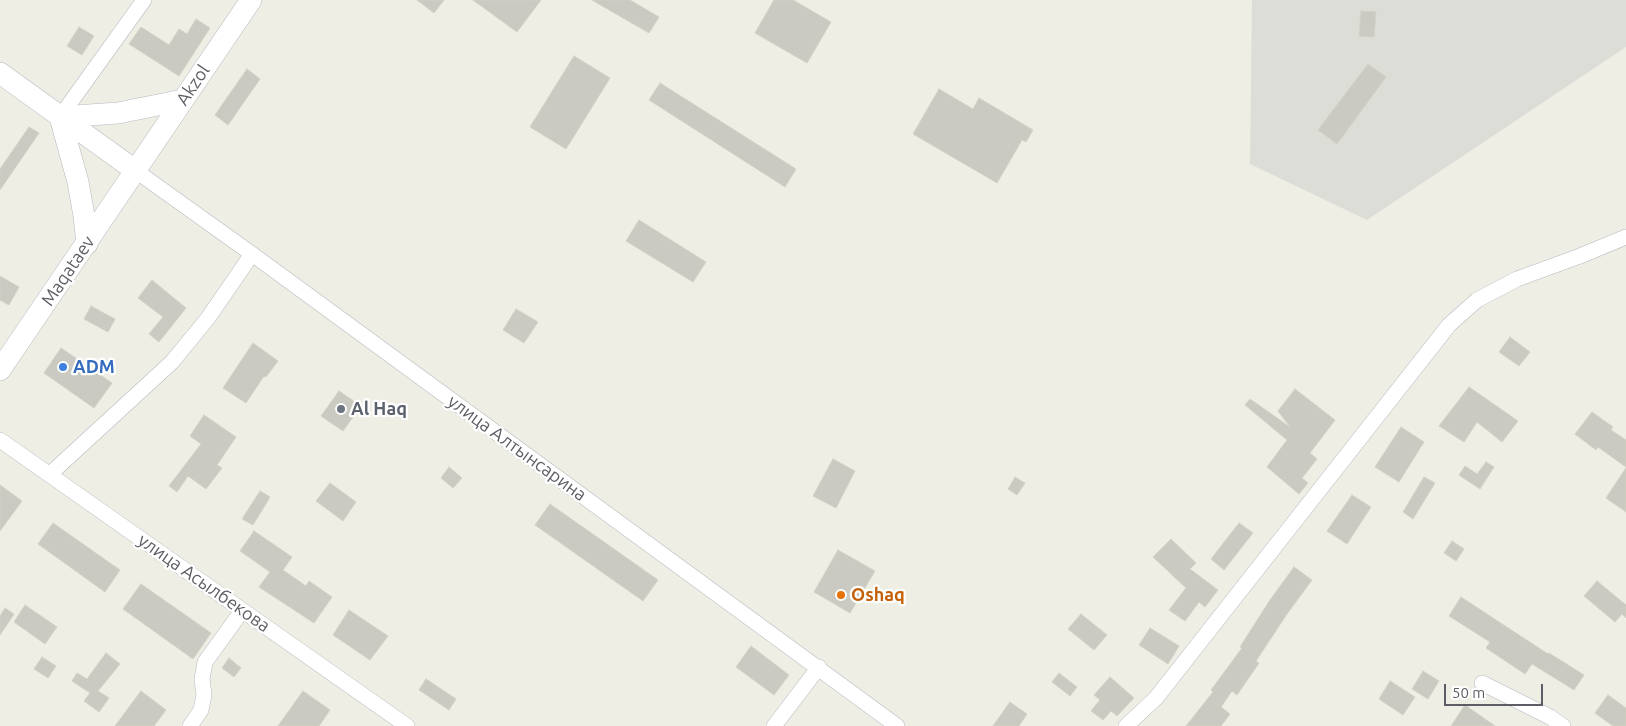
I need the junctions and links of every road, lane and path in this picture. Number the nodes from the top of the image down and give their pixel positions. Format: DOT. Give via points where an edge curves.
graph roads {
  1 [pos="144,0"];
  2 [pos="251,0"];
  3 [pos="0,73"];
  4 [pos="183,100"];
  5 [pos="60,117"];
  6 [pos="136,171"];
  7 [pos="1626,237"];
  8 [pos="86,244"];
  9 [pos="252,254"];
  10 [pos="0,370"];
  11 [pos="0,440"];
  12 [pos="50,474"];
  13 [pos="242,611"];
  14 [pos="818,667"];
  15 [pos="1482,683"];
  16 [pos="190,726"];
  17 [pos="407,726"];
  18 [pos="774,726"];
  19 [pos="897,726"];
  20 [pos="1126,726"];
  21 [pos="1563,726"];
  1 -- 5 [label="street"];
  2 -- 4 [label="main road, Akzol"];
  3 -- 5 [label="main road"];
  4 -- 5 [label="main road" via="118,113"];
  4 -- 6 [label="main road, Akzol"];
  5 -- 6 [label="main road"];
  5 -- 8 [label="main road" via="78,182"];
  6 -- 8 [label="main road, Maqataev"];
  6 -- 9 [label="street, улица Алтынсарина"];
  7 -- 20 [label="street" via="1517,279 1477,300 1449,324 1156,698"];
  8 -- 10 [label="main road, Maqataev"];
  9 -- 12 [label="street" via="208,318 172,362"];
  9 -- 14 [label="street, улица Алтынсарина"];
  11 -- 12 [label="street, улица Асылбекова"];
  12 -- 13 [label="street, улица Асылбекова"];
  13 -- 16 [label="street" via="205,662 201,710"];
  13 -- 17 [label="street, улица Асылбекова"];
  14 -- 18 [label="street"];
  14 -- 19 [label="street, улица Алтынсарина"];
  15 -- 21 [label="street" via="1550,716"];
}
